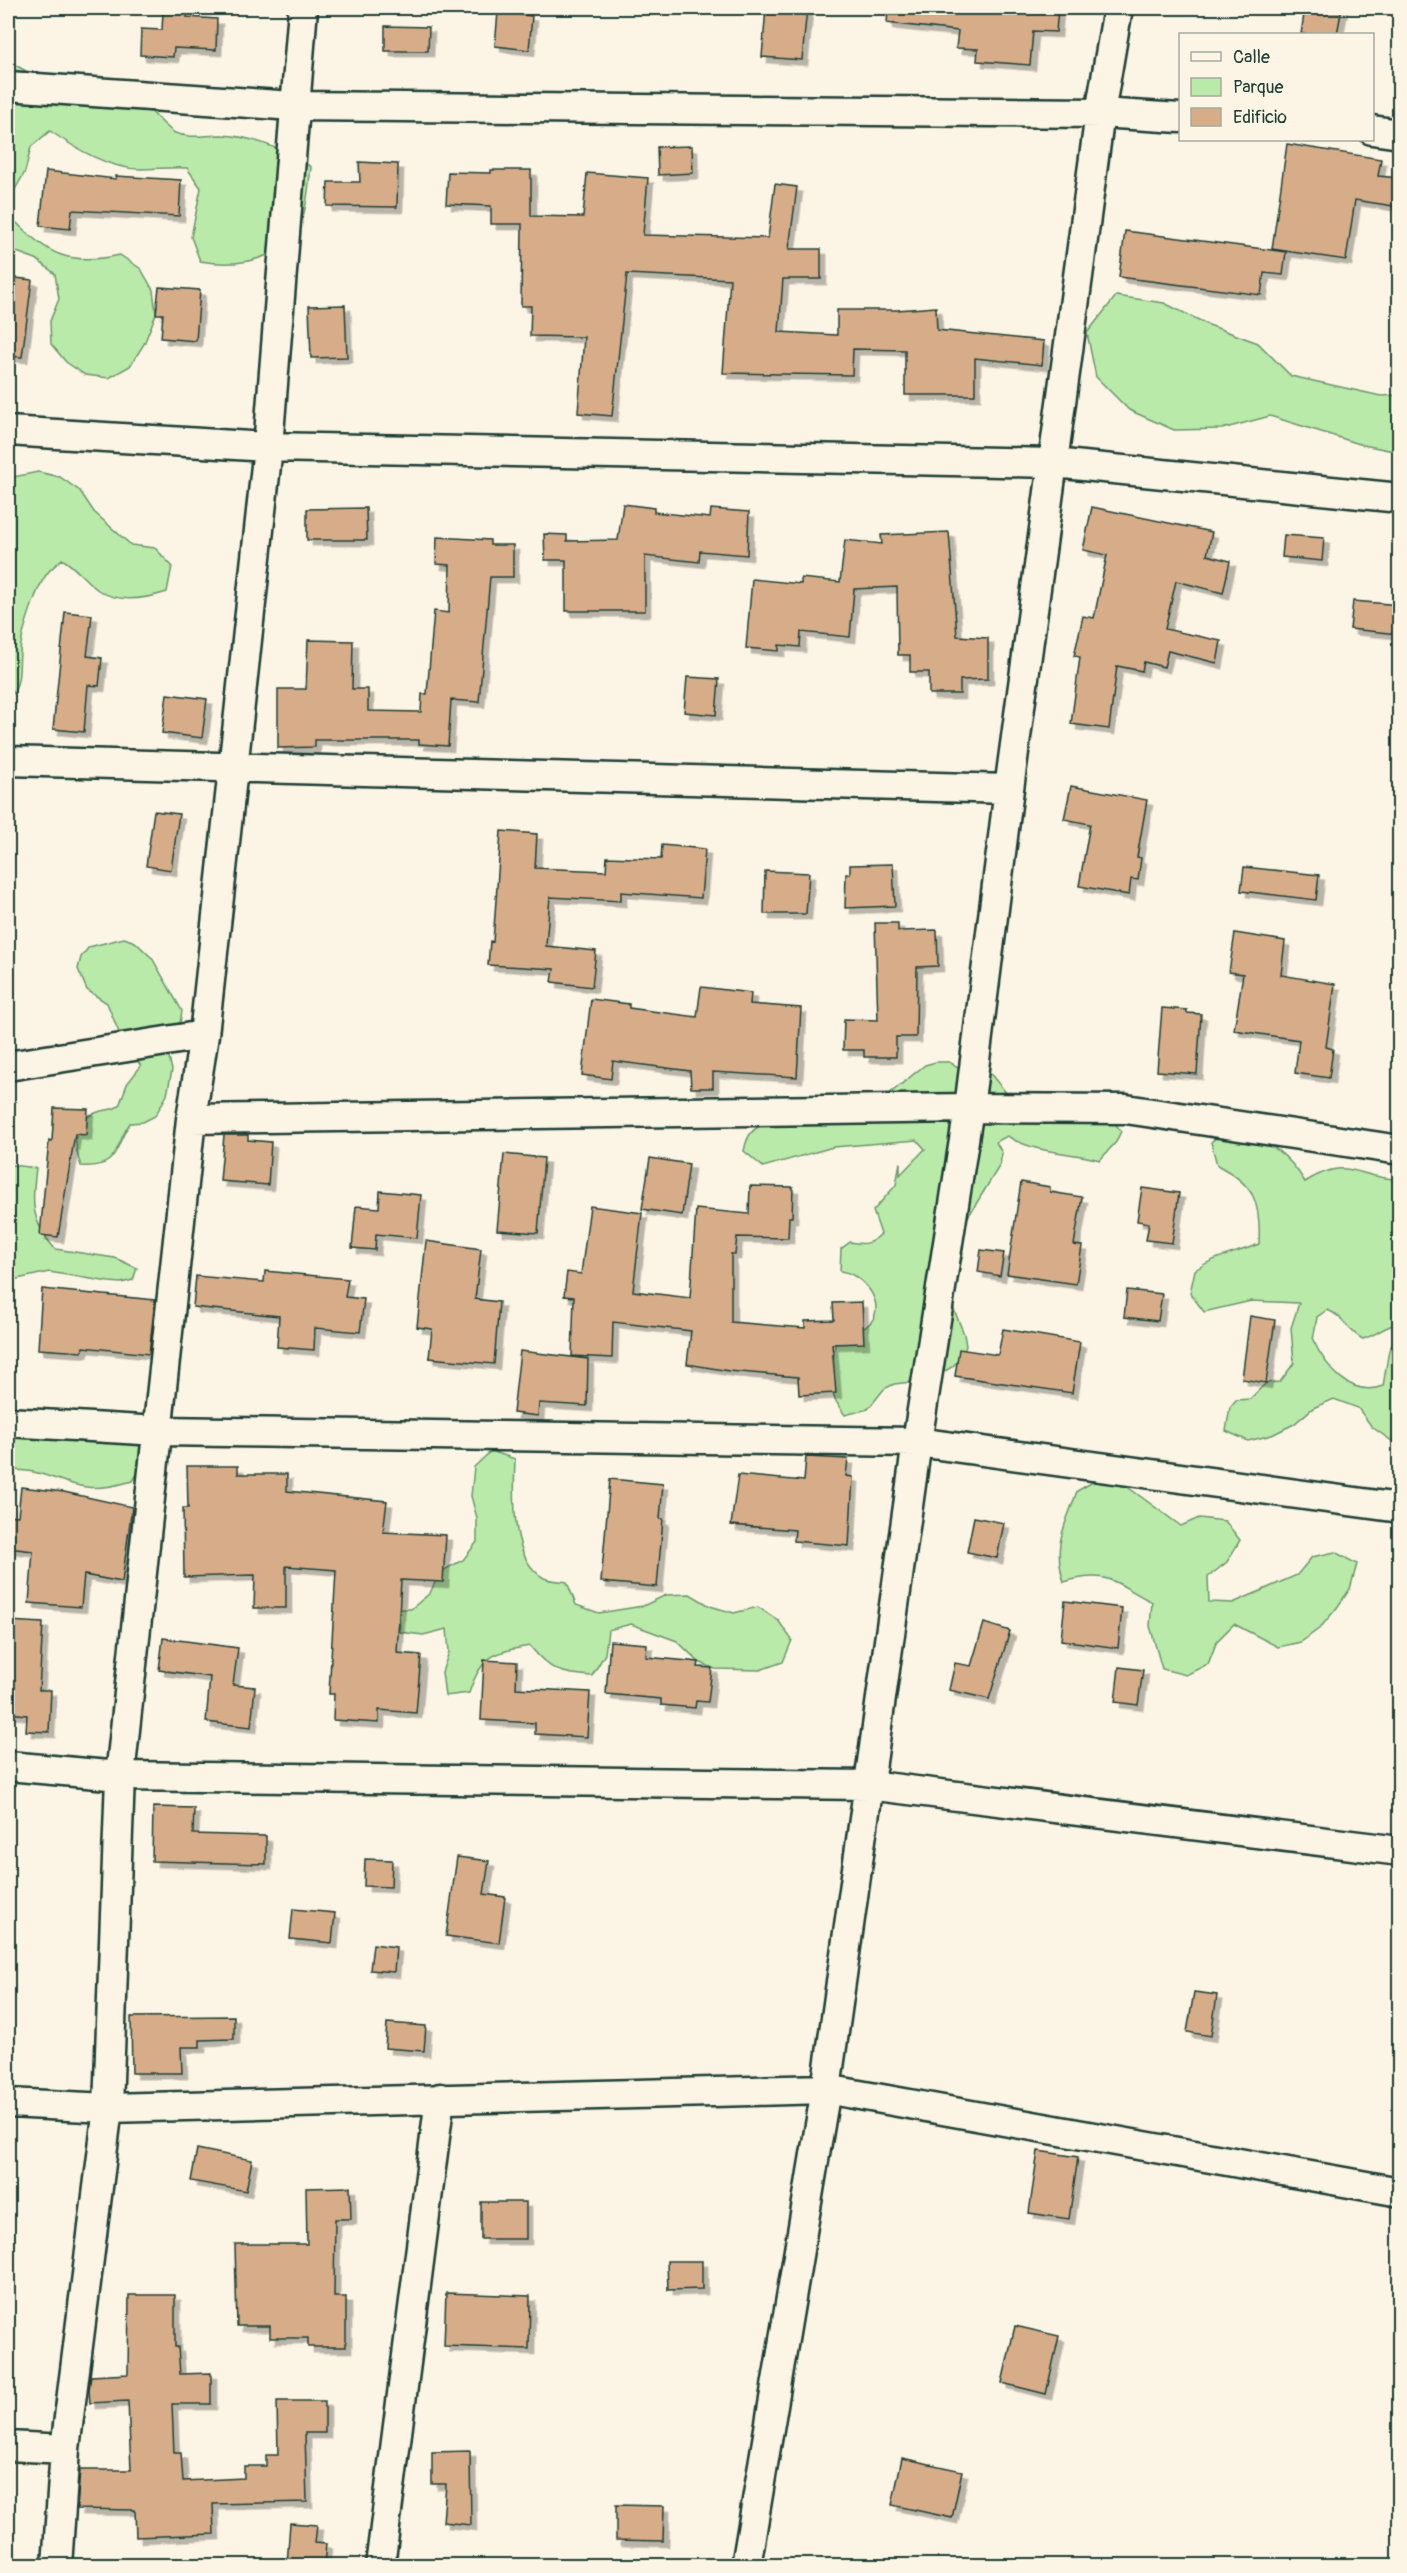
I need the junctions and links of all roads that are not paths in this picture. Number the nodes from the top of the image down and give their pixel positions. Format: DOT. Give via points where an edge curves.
graph roads {
  1 [pos="303,8"];
  2 [pos="1118,8"];
  3 [pos="8,86"];
  4 [pos="293,106"];
  5 [pos="1100,113"];
  6 [pos="1179,118"];
  7 [pos="1374,130"];
  8 [pos="1400,134"];
  9 [pos="8,431"];
  10 [pos="268,447"];
  11 [pos="1054,463"];
  12 [pos="1400,498"];
  13 [pos="8,761"];
  14 [pos="232,769"];
  15 [pos="1009,789"];
  16 [pos="204,1035"];
  17 [pos="8,1065"];
  18 [pos="969,1108"];
  19 [pos="191,1119"];
  20 [pos="1400,1150"];
  21 [pos="8,1422"];
  22 [pos="158,1431"];
  23 [pos="917,1442"];
  24 [pos="1400,1508"];
  25 [pos="8,1766"];
  26 [pos="120,1776"];
  27 [pos="868,1785"];
  28 [pos="1400,1851"];
  29 [pos="826,2089"];
  30 [pos="440,2098"];
  31 [pos="8,2103"];
  32 [pos="108,2108"];
  33 [pos="1400,2192"];
  34 [pos="8,2446"];
  35 [pos="64,2449"];
  36 [pos="57,2565"];
  37 [pos="380,2565"];
  38 [pos="746,2565"];
  1 -- 4 [label="street"];
  2 -- 5 [label="street"];
  3 -- 4 [label="street"];
  4 -- 5 [label="street"];
  4 -- 10 [label="street"];
  5 -- 6 [label="street"];
  5 -- 11 [label="street"];
  7 -- 8 [label="street"];
  9 -- 10 [label="street"];
  10 -- 11 [label="street"];
  10 -- 14 [label="street"];
  11 -- 12 [label="street"];
  11 -- 15 [label="street"];
  13 -- 14 [label="street"];
  14 -- 15 [label="street"];
  14 -- 16 [label="street"];
  15 -- 18 [label="street"];
  16 -- 17 [label="street"];
  16 -- 19 [label="street"];
  18 -- 19 [label="street"];
  18 -- 20 [label="street" via="1126,1109"];
  18 -- 23 [label="street"];
  19 -- 22 [label="street"];
  21 -- 22 [label="street"];
  22 -- 23 [label="street"];
  22 -- 26 [label="street"];
  23 -- 24 [label="street"];
  23 -- 27 [label="street"];
  25 -- 26 [label="street"];
  26 -- 27 [label="street"];
  26 -- 32 [label="street"];
  27 -- 28 [label="street"];
  27 -- 29 [label="street"];
  29 -- 30 [label="street"];
  29 -- 33 [label="street"];
  29 -- 38 [label="street"];
  30 -- 32 [label="street"];
  30 -- 37 [label="street"];
  31 -- 32 [label="street"];
  32 -- 35 [label="street"];
  34 -- 35 [label="street"];
  35 -- 36 [label="street"];
}
